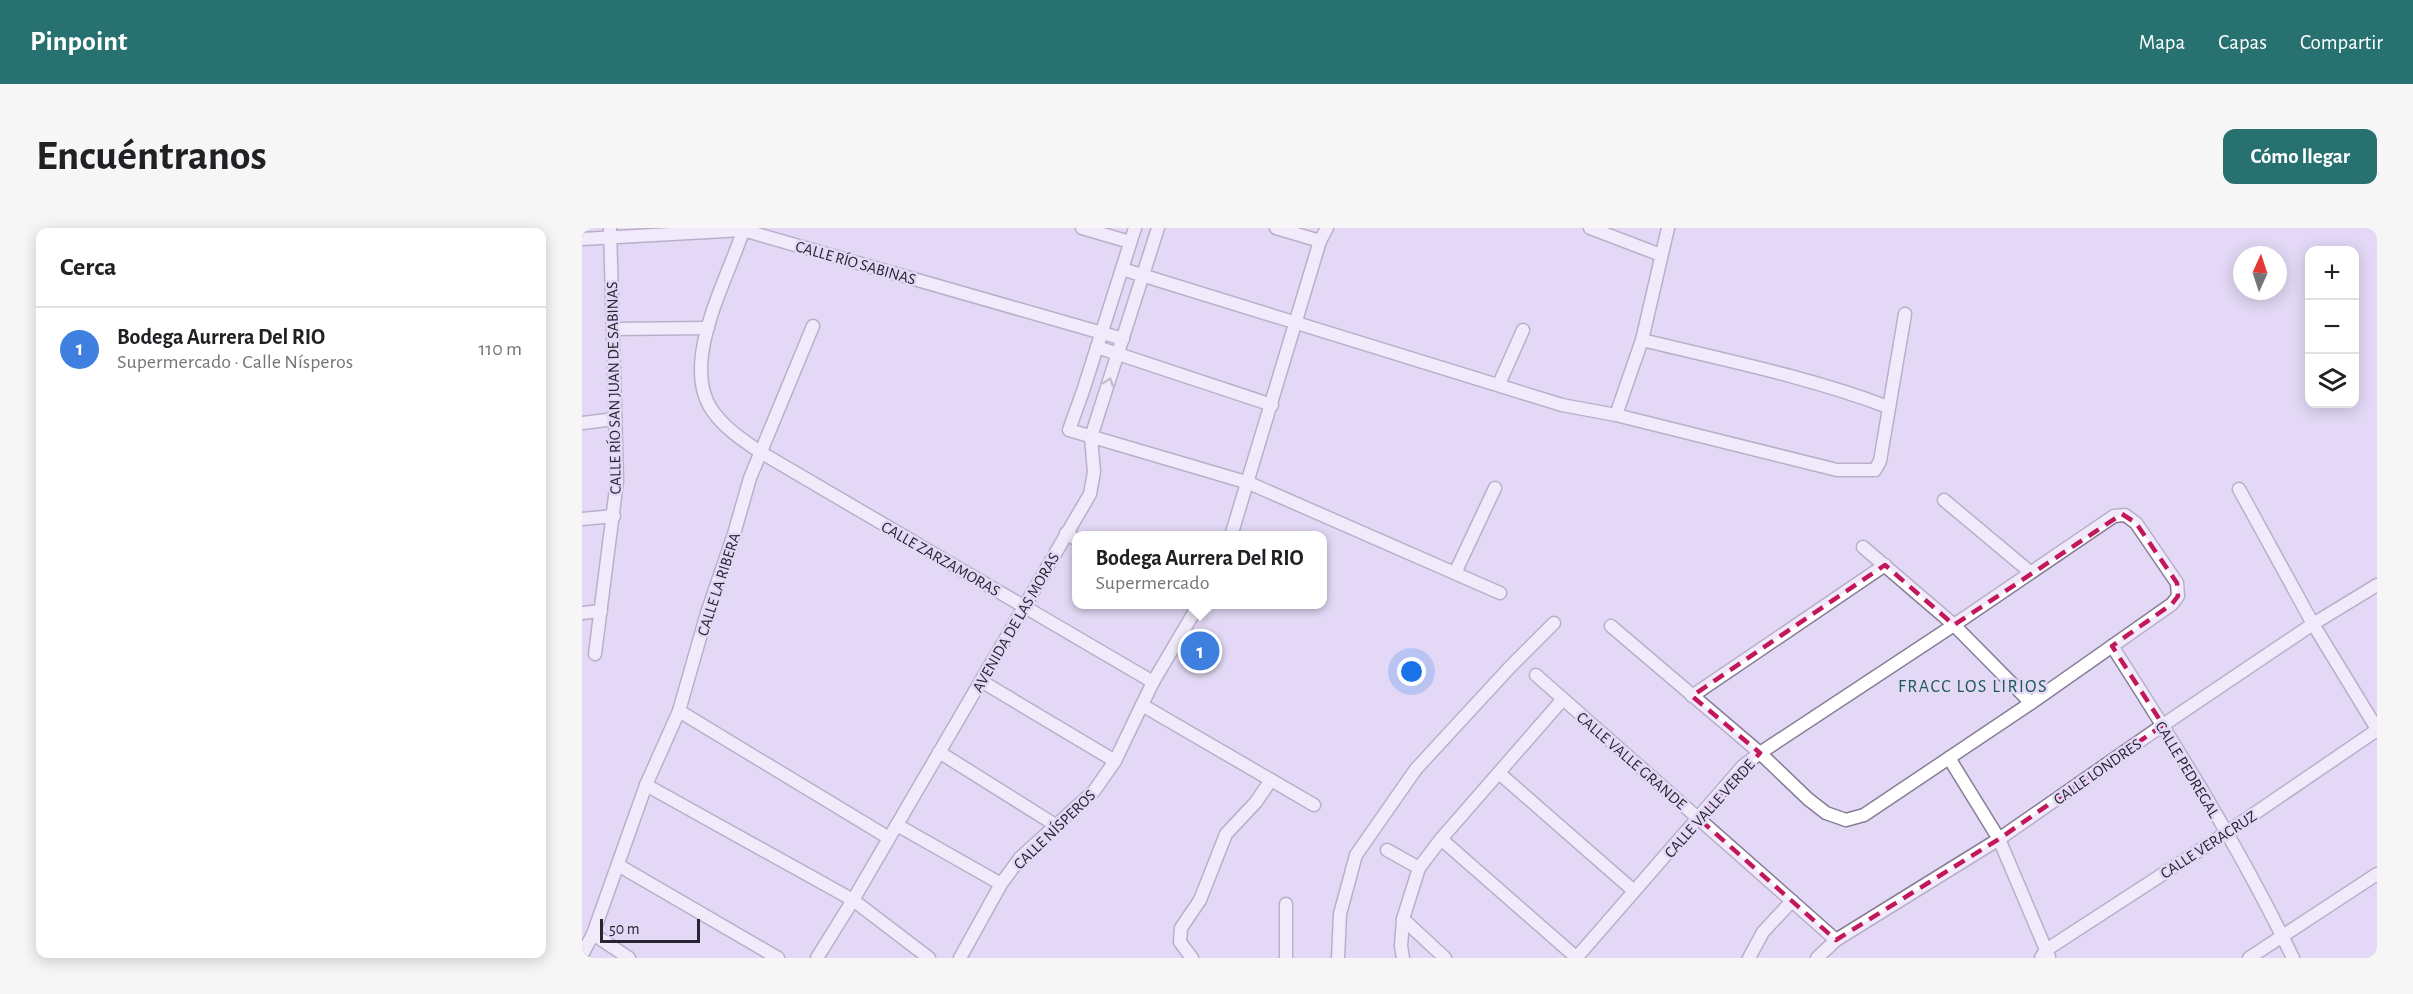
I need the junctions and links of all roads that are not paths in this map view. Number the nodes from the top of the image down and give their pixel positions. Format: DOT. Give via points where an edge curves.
graph roads {
  1 [pos="1082,228"];
  2 [pos="1135,228"];
  3 [pos="1158,228"];
  4 [pos="1276,228"];
  5 [pos="1327,228"];
  6 [pos="1590,228"];
  7 [pos="1668,228"];
  8 [pos="744,229"];
  9 [pos="610,233"];
  10 [pos="582,239"];
  11 [pos="1320,241"];
  12 [pos="1130,242"];
  13 [pos="1661,255"];
  14 [pos="1122,269"];
  15 [pos="1144,274"];
  16 [pos="1905,314"];
  17 [pos="1296,321"];
  18 [pos="813,326"];
  19 [pos="708,328"];
  20 [pos="613,329"];
  21 [pos="1522,330"];
  22 [pos="1101,332"];
  23 [pos="1123,339"];
  24 [pos="1642,340"];
  25 [pos="1097,347"];
  26 [pos="1119,353"];
  27 [pos="1499,384"];
  28 [pos="1272,405"];
  29 [pos="1888,407"];
  30 [pos="1616,415"];
  31 [pos="615,419"];
  32 [pos="582,423"];
  33 [pos="1091,437"];
  34 [pos="760,452"];
  35 [pos="1249,483"];
  36 [pos="1496,488"];
  37 [pos="2239,489"];
  38 [pos="1944,500"];
  39 [pos="614,516"];
  40 [pos="582,519"];
  41 [pos="1074,531"];
  42 [pos="1233,531"];
  43 [pos="1072,536"];
  44 [pos="1863,547"];
  45 [pos="1885,565"];
  46 [pos="2030,572"];
  47 [pos="1455,573"];
  48 [pos="2377,585"];
  49 [pos="1500,592"];
  50 [pos="1024,606"];
  51 [pos="1191,609"];
  52 [pos="601,611"];
  53 [pos="582,613"];
  54 [pos="1554,623"];
  55 [pos="2313,624"];
  56 [pos="1954,625"];
  57 [pos="1611,626"];
  58 [pos="2112,646"];
  59 [pos="595,654"];
  60 [pos="1536,675"];
  61 [pos="981,681"];
  62 [pos="1153,682"];
  63 [pos="1692,696"];
  64 [pos="1563,699"];
  65 [pos="2031,703"];
  66 [pos="1142,705"];
  67 [pos="679,711"];
  68 [pos="2163,725"];
  69 [pos="2377,729"];
  70 [pos="939,752"];
  71 [pos="1760,753"];
  72 [pos="1950,758"];
  73 [pos="1115,761"];
  74 [pos="1498,773"];
  75 [pos="1271,780"];
  76 [pos="646,785"];
  77 [pos="1314,805"];
  78 [pos="1698,818"];
  79 [pos="897,825"];
  80 [pos="1058,826"];
  81 [pos="2226,833"];
  82 [pos="889,838"];
  83 [pos="1441,839"];
  84 [pos="1999,839"];
  85 [pos="1387,850"];
  86 [pos="618,865"];
  87 [pos="1419,868"];
  88 [pos="2377,874"];
  89 [pos="1001,884"];
  90 [pos="1634,891"];
  91 [pos="853,900"];
  92 [pos="1792,901"];
  93 [pos="1286,904"];
  94 [pos="1403,919"];
  95 [pos="593,934"];
  96 [pos="2282,936"];
  97 [pos="1836,940"];
  98 [pos="582,955"];
  99 [pos="2045,955"];
  100 [pos="1190,956"];
  101 [pos="629,958"];
  102 [pos="777,958"];
  103 [pos="817,958"];
  104 [pos="929,958"];
  105 [pos="960,958"];
  106 [pos="1286,958"];
  107 [pos="1338,958"];
  108 [pos="1403,958"];
  109 [pos="1445,958"];
  110 [pos="1577,958"];
  111 [pos="1749,958"];
  112 [pos="1817,958"];
  113 [pos="2249,958"];
  114 [pos="2292,958"];
  1 -- 12 [label="street"];
  2 -- 12 [label="street"];
  3 -- 15 [label="street, AVENIDA DE LAS MORAS"];
  4 -- 11 [label="street"];
  5 -- 11 [label="street"];
  6 -- 13 [label="street"];
  7 -- 13 [label="street"];
  8 -- 9 [label="street, CALLE RÍO SABINAS"];
  8 -- 19 [label="street"];
  8 -- 22 [label="street, CALLE RÍO SABINAS"];
  9 -- 10 [label="street, CALLE RÍO SABINAS"];
  9 -- 20 [label="street, CALLE RÍO SAN JUAN DE SABINAS"];
  11 -- 17 [label="street"];
  12 -- 14 [label="street"];
  13 -- 24 [label="street"];
  14 -- 15 [label="street"];
  14 -- 22 [label="street"];
  15 -- 17 [label="street"];
  15 -- 23 [label="street, AVENIDA DE LAS MORAS"];
  16 -- 29 [label="street"];
  17 -- 27 [label="street"];
  17 -- 28 [label="street"];
  18 -- 34 [label="street, CALLE LA RIBERA"];
  19 -- 20 [label="street"];
  19 -- 34 [label="street" via="700,370 710,407 731,431"];
  20 -- 31 [label="street, CALLE RÍO SAN JUAN DE SABINAS"];
  21 -- 27 [label="street"];
  22 -- 23 [label="street, CALLE RÍO SABINAS"];
  22 -- 25 [label="street"];
  23 -- 26 [label="street, AVENIDA DE LAS MORAS"];
  24 -- 29 [label="street" via="1707,354"];
  24 -- 30 [label="street"];
  25 -- 26 [label="street"];
  25 -- 33 [label="street" via="1069,430"];
  26 -- 28 [label="street"];
  33 -- 26 [label="street, AVENIDA DE LAS MORAS, one-way"];
  27 -- 30 [label="street" via="1562,405"];
  28 -- 35 [label="street"];
  29 -- 30 [label="street" via="1880,461 1875,470 1867,471 1837,470"];
  31 -- 32 [label="street"];
  31 -- 39 [label="street, CALLE RÍO SAN JUAN DE SABINAS"];
  33 -- 35 [label="street"];
  33 -- 41 [label="street, AVENIDA DE LAS MORAS" via="1092,485"];
  34 -- 50 [label="street, CALLE ZARZAMORAS"];
  34 -- 67 [label="street, CALLE LA RIBERA"];
  35 -- 42 [label="street"];
  35 -- 47 [label="street"];
  36 -- 47 [label="street"];
  37 -- 55 [label="street"];
  38 -- 46 [label="street"];
  39 -- 40 [label="street"];
  39 -- 52 [label="street, CALLE RÍO SAN JUAN DE SABINAS"];
  43 -- 50 [label="street, AVENIDA DE LAS MORAS"];
  44 -- 45 [label="street"];
  45 -- 56 [label="street"];
  45 -- 63 [label="street"];
  46 -- 56 [label="street, CALLE VALLE VERDE"];
  46 -- 58 [label="street, CALLE VALLE VERDE" via="2114,516 2128,516 2136,523 2177,583 2178,593 2172,604"];
  47 -- 49 [label="street"];
  48 -- 55 [label="street, CALLE LONDRES"];
  50 -- 61 [label="street, AVENIDA DE LAS MORAS"];
  50 -- 62 [label="street, CALLE ZARZAMORAS"];
  51 -- 62 [label="street, CALLE NÍSPEROS"];
  52 -- 53 [label="street"];
  52 -- 59 [label="street, CALLE RÍO SAN JUAN DE SABINAS"];
  54 -- 107 [label="street" via="1416,769 1356,855 1340,914"];
  55 -- 68 [label="street, CALLE LONDRES"];
  55 -- 69 [label="street"];
  56 -- 65 [label="street"];
  56 -- 71 [label="street, CALLE VALLE VERDE"];
  57 -- 63 [label="street"];
  58 -- 65 [label="street"];
  58 -- 68 [label="street, CALLE PEDREGAL"];
  60 -- 64 [label="street, CALLE VALLE GRANDE"];
  61 -- 70 [label="street, AVENIDA DE LAS MORAS"];
  61 -- 73 [label="street"];
  62 -- 66 [label="street, CALLE NÍSPEROS"];
  63 -- 71 [label="street"];
  64 -- 74 [label="street"];
  64 -- 78 [label="street, CALLE VALLE GRANDE"];
  65 -- 72 [label="street"];
  66 -- 73 [label="street, CALLE NÍSPEROS"];
  66 -- 75 [label="street"];
  67 -- 76 [label="street, CALLE LA RIBERA"];
  67 -- 82 [label="street"];
  68 -- 81 [label="street, CALLE PEDREGAL"];
  68 -- 84 [label="street, CALLE LONDRES"];
  69 -- 81 [label="street, CALLE VERACRUZ"];
  70 -- 79 [label="street, AVENIDA DE LAS MORAS"];
  70 -- 80 [label="street"];
  71 -- 72 [label="street" via="1808,800 1826,813 1846,820 1864,815"];
  71 -- 78 [label="street, CALLE VALLE VERDE" via="1743,766"];
  72 -- 84 [label="street"];
  73 -- 80 [label="street, CALLE NÍSPEROS" via="1094,791"];
  74 -- 83 [label="street"];
  74 -- 90 [label="street"];
  75 -- 77 [label="street"];
  75 -- 100 [label="street" via="1226,834 1200,900 1183,923 1180,942"];
  76 -- 86 [label="street, CALLE LA RIBERA"];
  76 -- 91 [label="street"];
  78 -- 90 [label="street, CALLE VALLE VERDE"];
  78 -- 92 [label="street, CALLE VALLE GRANDE"];
  79 -- 82 [label="street, AVENIDA DE LAS MORAS"];
  79 -- 89 [label="street"];
  80 -- 89 [label="street, CALLE NÍSPEROS" via="1020,858"];
  81 -- 96 [label="street, CALLE PEDREGAL"];
  81 -- 99 [label="street, CALLE VERACRUZ"];
  82 -- 91 [label="street, AVENIDA DE LAS MORAS"];
  83 -- 87 [label="street"];
  83 -- 110 [label="street"];
  84 -- 97 [label="street, CALLE LONDRES"];
  84 -- 99 [label="street"];
  85 -- 87 [label="street"];
  86 -- 95 [label="street, CALLE LA RIBERA"];
  86 -- 102 [label="street"];
  87 -- 94 [label="street"];
  88 -- 96 [label="street"];
  89 -- 105 [label="street, CALLE NÍSPEROS"];
  90 -- 110 [label="street, CALLE VALLE VERDE"];
  91 -- 103 [label="street, AVENIDA DE LAS MORAS"];
  91 -- 104 [label="street"];
  92 -- 97 [label="street, CALLE VALLE GRANDE"];
  92 -- 111 [label="street" via="1763,932"];
  93 -- 106 [label="street"];
  94 -- 108 [label="street"];
  94 -- 109 [label="street"];
  95 -- 98 [label="street, CALLE LA RIBERA"];
  95 -- 101 [label="street"];
  96 -- 113 [label="street"];
  96 -- 114 [label="street, CALLE PEDREGAL"];
  97 -- 112 [label="street, CALLE LONDRES"];
}
